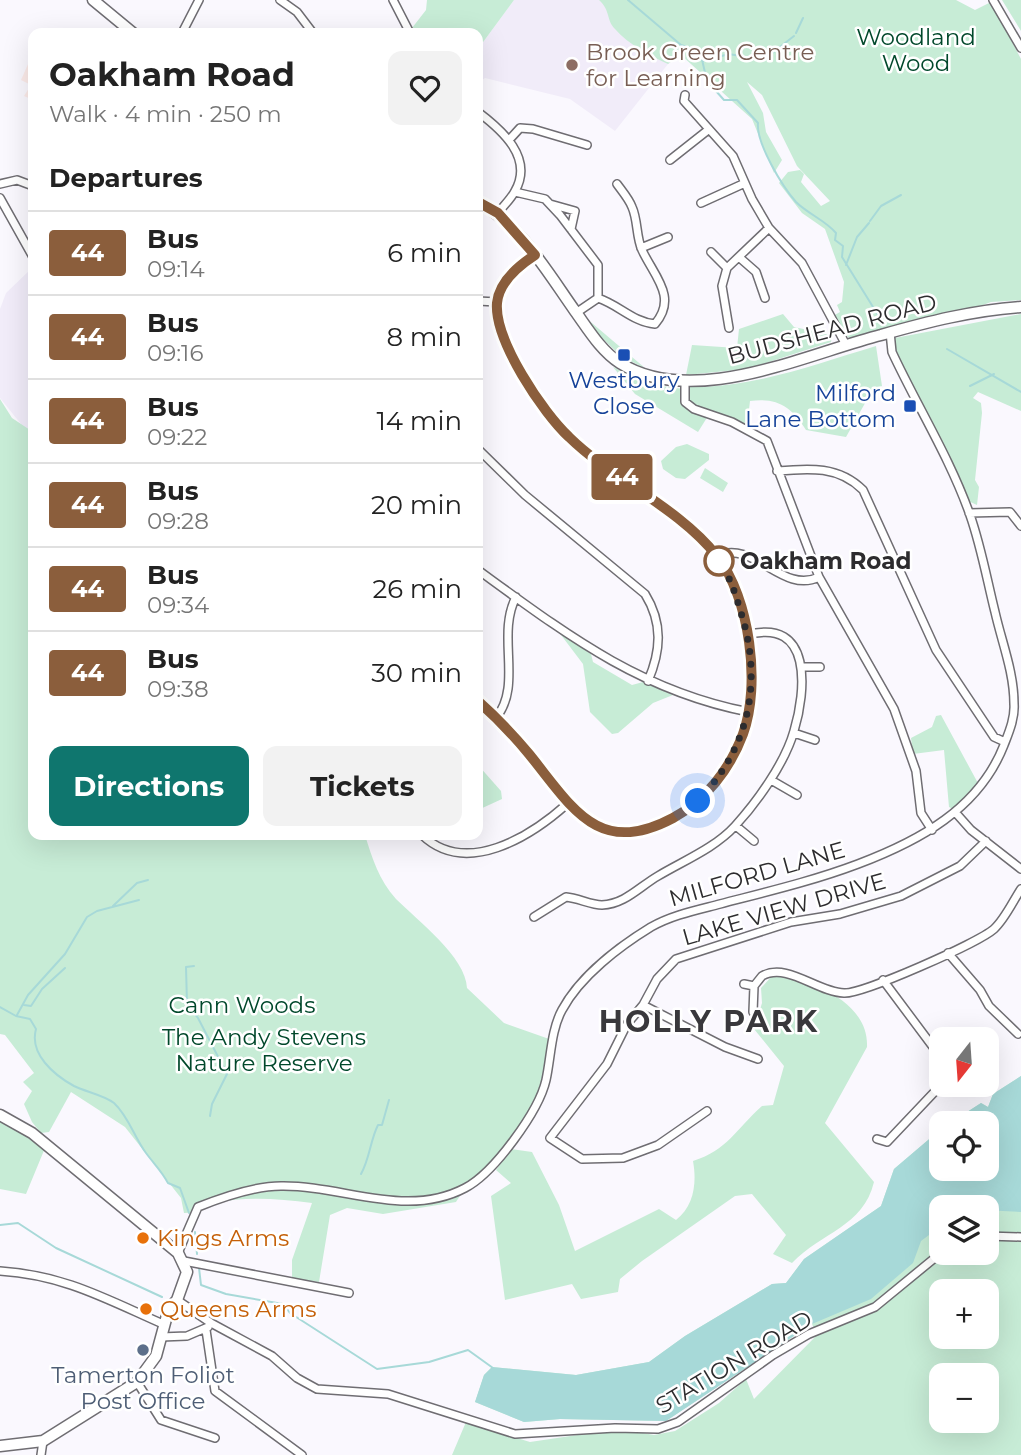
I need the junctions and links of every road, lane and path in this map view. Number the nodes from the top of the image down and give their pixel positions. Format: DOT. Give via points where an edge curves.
graph roads {
  1 [pos="93,0"];
  2 [pos="199,0"];
  3 [pos="280,0"];
  4 [pos="393,0"];
  5 [pos="993,0"];
  6 [pos="127,28"];
  7 [pos="185,28"];
  8 [pos="309,28"];
  9 [pos="407,28"];
  10 [pos="1021,48"];
  11 [pos="685,95"];
  12 [pos="483,117"];
  13 [pos="708,130"];
  14 [pos="509,140"];
  15 [pos="587,145"];
  16 [pos="670,160"];
  17 [pos="745,183"];
  18 [pos="0,184"];
  19 [pos="28,184"];
  20 [pos="617,184"];
  21 [pos="515,192"];
  22 [pos="761,196"];
  23 [pos="0,198"];
  24 [pos="752,199"];
  25 [pos="701,203"];
  26 [pos="550,204"];
  27 [pos="483,205"];
  28 [pos="498,213"];
  29 [pos="769,228"];
  30 [pos="571,229"];
  31 [pos="668,237"];
  32 [pos="28,248"];
  33 [pos="641,248"];
  34 [pos="711,252"];
  35 [pos="535,255"];
  36 [pos="740,258"];
  37 [pos="727,268"];
  38 [pos="598,298"];
  39 [pos="765,298"];
  40 [pos="483,301"];
  41 [pos="497,302"];
  42 [pos="1021,307"];
  43 [pos="576,313"];
  44 [pos="729,328"];
  45 [pos="890,332"];
  46 [pos="846,345"];
  47 [pos="685,382"];
  48 [pos="483,454"];
  49 [pos="778,471"];
  50 [pos="969,513"];
  51 [pos="1021,527"];
  52 [pos="717,556"];
  53 [pos="483,574"];
  54 [pos="819,577"];
  55 [pos="516,597"];
  56 [pos="747,635"];
  57 [pos="803,667"];
  58 [pos="820,667"];
  59 [pos="648,681"];
  60 [pos="483,706"];
  61 [pos="749,712"];
  62 [pos="496,718"];
  63 [pos="794,733"];
  64 [pos="815,740"];
  65 [pos="1005,742"];
  66 [pos="771,780"];
  67 [pos="797,795"];
  68 [pos="567,804"];
  69 [pos="955,812"];
  70 [pos="736,826"];
  71 [pos="932,830"];
  72 [pos="429,840"];
  73 [pos="754,841"];
  74 [pos="986,841"];
  75 [pos="1021,869"];
  76 [pos="1021,889"];
  77 [pos="534,917"];
  78 [pos="948,953"];
  79 [pos="883,980"];
  80 [pos="744,984"];
  81 [pos="754,986"];
  82 [pos="643,1005"];
  83 [pos="753,1013"];
  84 [pos="1019,1033"];
  85 [pos="1009,1041"];
  86 [pos="929,1042"];
  87 [pos="758,1059"];
  88 [pos="930,1097"];
  89 [pos="707,1111"];
  90 [pos="0,1115"];
  91 [pos="877,1139"];
  92 [pos="999,1236"];
  93 [pos="1021,1237"];
  94 [pos="181,1257"];
  95 [pos="929,1263"];
  96 [pos="0,1271"];
  97 [pos="349,1293"];
  98 [pos="177,1300"];
  99 [pos="163,1324"];
  100 [pos="208,1327"];
  101 [pos="161,1337"];
  102 [pos="137,1381"];
  103 [pos="215,1438"];
  104 [pos="43,1441"];
  105 [pos="0,1446"];
  106 [pos="41,1455"];
  107 [pos="302,1455"];
  1 -- 6 [label="street"];
  2 -- 7 [label="street"];
  3 -- 8 [label="street"];
  4 -- 9 [label="street"];
  5 -- 10 [label="street"];
  11 -- 13 [label="street" via="684,101"];
  12 -- 14 [label="street"];
  13 -- 16 [label="street"];
  13 -- 17 [label="street" via="733,156"];
  14 -- 15 [label="street" via="520,128"];
  14 -- 21 [label="street" via="520,162"];
  17 -- 24 [label="street"];
  17 -- 25 [label="street"];
  18 -- 19 [label="street" via="17,180"];
  20 -- 33 [label="street" via="633,208"];
  21 -- 26 [label="street"];
  21 -- 28 [label="street"];
  22 -- 24 [label="street"];
  23 -- 32 [label="street"];
  24 -- 29 [label="street"];
  26 -- 30 [label="street"];
  26 -- 30 [label="street" via="575,211"];
  27 -- 28 [label="street, BUDSHEAD ROAD"];
  28 -- 35 [label="street, BUDSHEAD ROAD"];
  29 -- 36 [label="street"];
  29 -- 46 [label="street" via="802,263"];
  30 -- 38 [label="street" via="598,265"];
  31 -- 33 [label="street"];
  33 -- 38 [label="street" via="664,288 663,314 655,324 639,322"];
  34 -- 37 [label="street"];
  35 -- 41 [label="street" via="511,272"];
  35 -- 43 [label="street, BUDSHEAD ROAD"];
  36 -- 37 [label="street"];
  36 -- 39 [label="street" via="756,272"];
  37 -- 44 [label="street" via="722,286"];
  38 -- 43 [label="street"];
  40 -- 41 [label="street"];
  41 -- 52 [label="street" via="504,337 558,425 579,446 661,505"];
  42 -- 45 [label="street, BUDSHEAD ROAD" via="986,309"];
  43 -- 47 [label="street, BUDSHEAD ROAD" via="620,363"];
  45 -- 46 [label="street, BUDSHEAD ROAD"];
  45 -- 50 [label="street, MILFORD LANE" via="892,352"];
  46 -- 47 [label="street, BUDSHEAD ROAD" via="750,374"];
  47 -- 49 [label="street" via="685,402 767,442"];
  48 -- 59 [label="street" via="524,495 645,594 656,613 659,633"];
  49 -- 54 [label="street"];
  49 -- 65 [label="street" via="813,468 849,477 863,490 936,650 994,737"];
  50 -- 51 [label="street" via="1010,512"];
  50 -- 65 [label="street, MILFORD LANE" via="1010,664 1015,705"];
  52 -- 54 [label="street" via="737,552 799,582"];
  52 -- 56 [label="street" via="727,571"];
  53 -- 55 [label="street"];
  54 -- 71 [label="street" via="894,709 916,771 921,813"];
  55 -- 59 [label="street" via="587,649"];
  55 -- 62 [label="street" via="506,624 507,699"];
  56 -- 57 [label="street" via="774,633 789,639"];
  56 -- 61 [label="street"];
  57 -- 58 [label="street"];
  57 -- 63 [label="street"];
  59 -- 61 [label="street" via="716,706"];
  60 -- 62 [label="street"];
  61 -- 68 [label="street" via="739,745 715,784 666,822 643,831 614,832 601,829"];
  62 -- 68 [label="street"];
  63 -- 64 [label="street"];
  63 -- 66 [label="street"];
  65 -- 69 [label="street, MILFORD LANE" via="994,768"];
  66 -- 67 [label="street"];
  66 -- 70 [label="street"];
  68 -- 72 [label="street" via="528,832 475,854 439,848"];
  69 -- 71 [label="street, MILFORD LANE"];
  69 -- 74 [label="street"];
  70 -- 73 [label="street"];
  70 -- 77 [label="street" via="622,902 600,905 566,897"];
  71 -- 94 [label="street, MILFORD LANE" via="857,865 678,915 632,940 599,966 562,1010 540,1093 504,1152 466,1188 439,1198 400,1202 277,1185 245,1192 198,1207"];
  74 -- 75 [label="street"];
  74 -- 82 [label="street, LAKE VIEW DRIVE" via="960,866 901,897 791,922 677,959 657,979"];
  76 -- 78 [label="street" via="995,928"];
  78 -- 79 [label="street"];
  78 -- 84 [label="street" via="989,1006"];
  79 -- 81 [label="street" via="845,993 769,972"];
  79 -- 86 [label="street"];
  80 -- 81 [label="street"];
  81 -- 83 [label="street"];
  82 -- 87 [label="street"];
  82 -- 89 [label="street, LAKE VIEW DRIVE" via="626,1024 607,1064 550,1138 582,1159 623,1158 658,1145"];
  84 -- 85 [label="street"];
  88 -- 91 [label="street" via="887,1142"];
  90 -- 94 [label="street" via="32,1133"];
  92 -- 93 [label="street"];
  94 -- 97 [label="street"];
  94 -- 98 [label="street" via="187,1272"];
  95 -- 100 [label="street, STATION ROAD" via="874,1307 809,1334 678,1422 658,1429 515,1434 388,1394 317,1389 245,1339"];
  96 -- 99 [label="street" via="34,1273 76,1284"];
  98 -- 99 [label="street"];
  98 -- 100 [label="street, STATION ROAD"];
  99 -- 101 [label="street"];
  100 -- 101 [label="street" via="187,1336"];
  100 -- 107 [label="street" via="215,1391"];
  101 -- 102 [label="street" via="152,1362"];
  102 -- 103 [label="street" via="161,1420"];
  102 -- 104 [label="street"];
  104 -- 105 [label="street"];
  104 -- 106 [label="street"];
}
